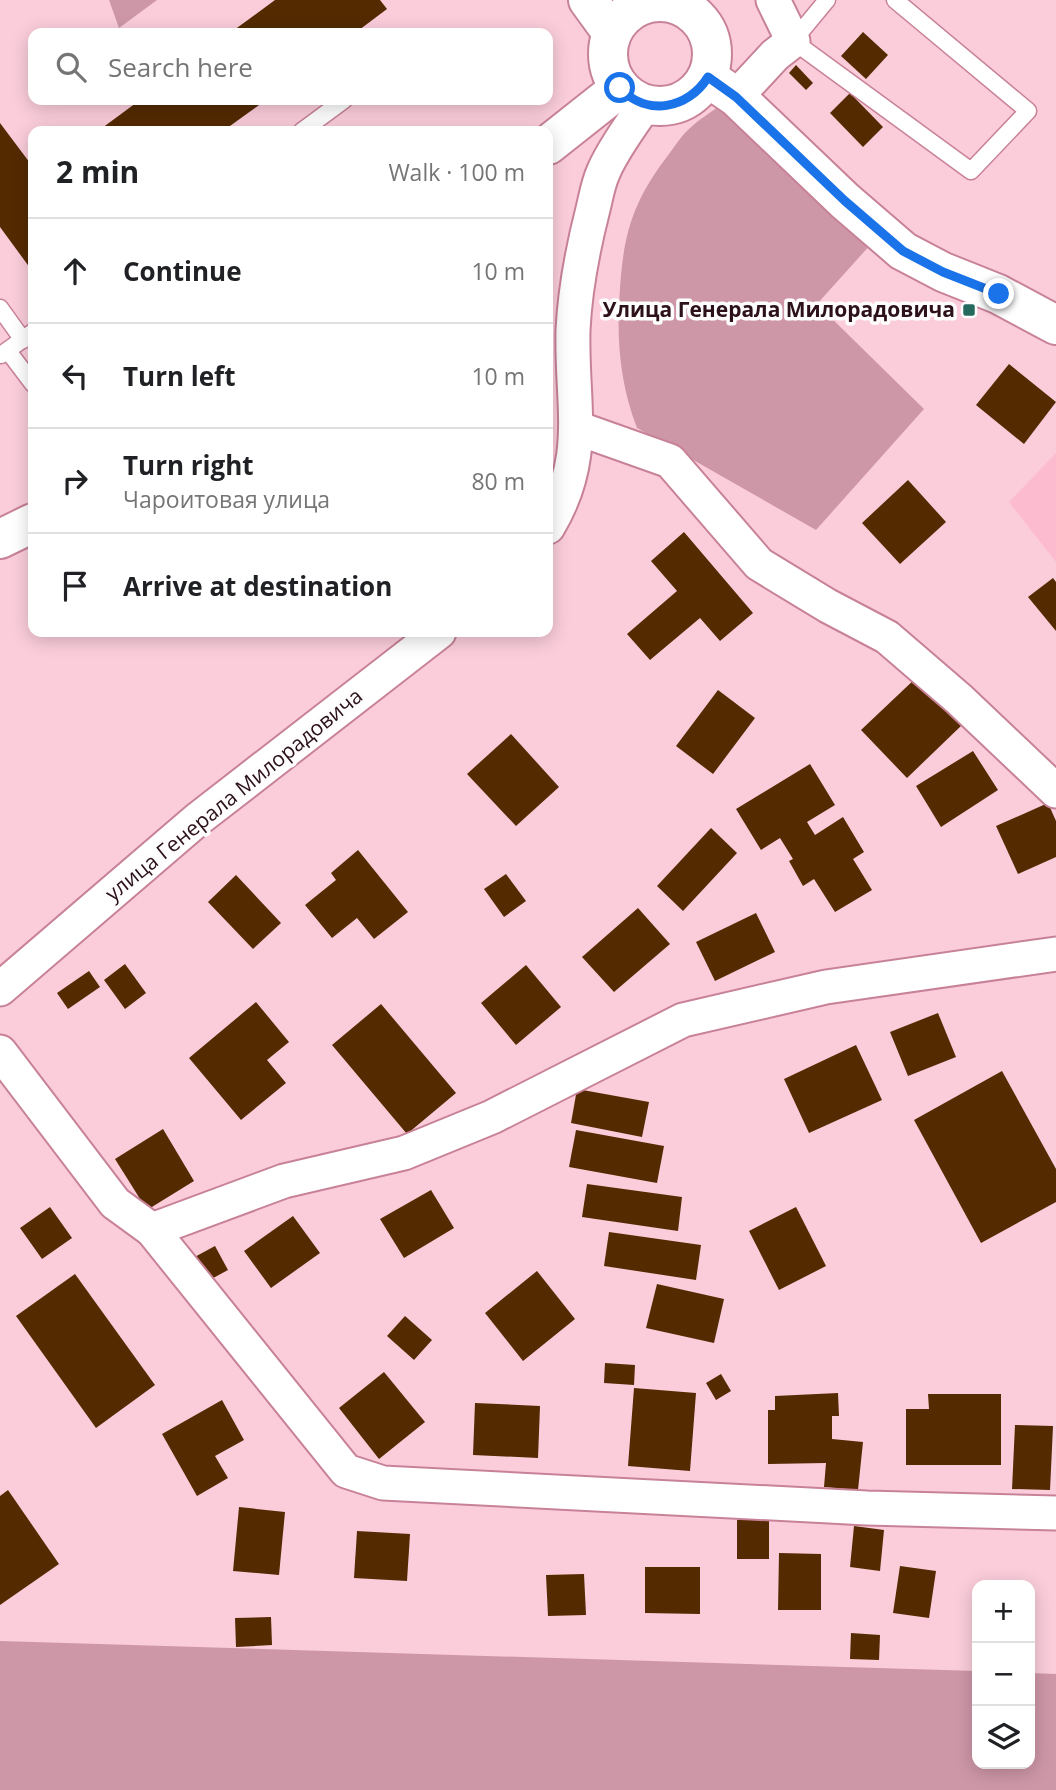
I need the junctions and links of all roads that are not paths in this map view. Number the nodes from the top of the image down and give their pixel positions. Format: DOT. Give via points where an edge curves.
graph roads {
  1 [pos="587,0"];
  2 [pos="773,0"];
  3 [pos="827,0"];
  4 [pos="895,0"];
  5 [pos="660,1"];
  6 [pos="612,33"];
  7 [pos="793,41"];
  8 [pos="722,87"];
  9 [pos="632,96"];
  10 [pos="337,105"];
  11 [pos="309,126"];
  12 [pos="553,142"];
  13 [pos="0,308"];
  14 [pos="1056,325"];
  15 [pos="28,336"];
  16 [pos="4,354"];
  17 [pos="28,379"];
  18 [pos="577,428"];
  19 [pos="553,519"];
  20 [pos="28,525"];
  21 [pos="0,539"];
  22 [pos="433,637"];
  23 [pos="1056,791"];
  24 [pos="1056,954"];
  25 [pos="0,989"];
  26 [pos="0,1052"];
  27 [pos="152,1230"];
  28 [pos="1056,1513"];
  1 -- 6 [label="street"];
  2 -- 7 [label="street"];
  3 -- 7 [label="lane"];
  4 -- 7 [label="lane" via="1028,111 971,171"];
  5 -- 6 [label="street" via="635,8 621,18"];
  5 -- 8 [label="street" via="686,9 705,26"];
  6 -- 9 [label="street" via="608,47 612,76"];
  7 -- 8 [label="street"];
  8 -- 9 [label="street" via="663,106"];
  8 -- 14 [label="street" via="903,251"];
  9 -- 12 [label="street"];
  9 -- 18 [label="street" via="603,172 580,268 573,329"];
  10 -- 11 [label="lane"];
  13 -- 15 [label="lane"];
  15 -- 16 [label="lane"];
  16 -- 17 [label="lane"];
  18 -- 19 [label="street" via="569,479"];
  18 -- 23 [label="street" via="670,461 759,564 887,636"];
  20 -- 21 [label="street"];
  22 -- 25 [label="street, улица Генерала Милорадовича" via="198,819"];
  24 -- 27 [label="street" via="826,987 683,1020 492,1117 404,1153 284,1181"];
  26 -- 27 [label="street" via="115,1203"];
  27 -- 28 [label="street" via="346,1471 383,1483"];
}
